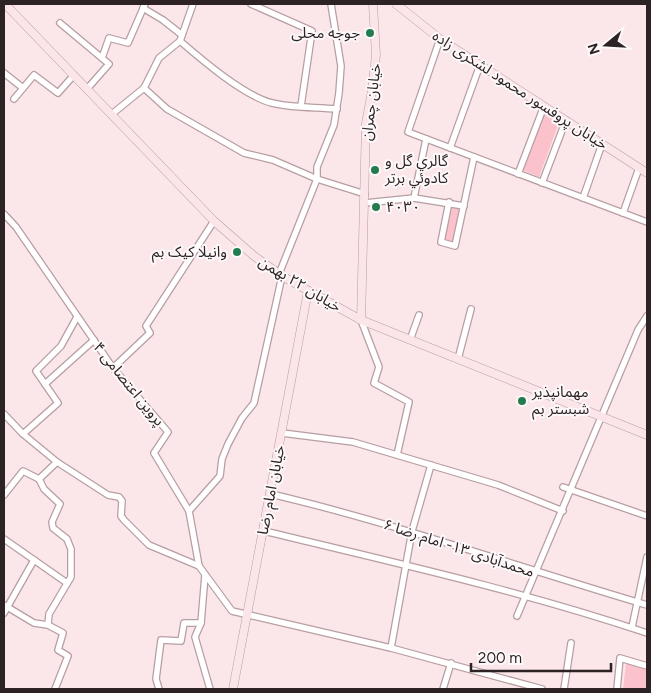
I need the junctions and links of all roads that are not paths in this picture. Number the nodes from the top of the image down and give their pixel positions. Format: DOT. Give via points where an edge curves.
graph roads {
  1 [pos="5,4"];
  2 [pos="193,4"];
  3 [pos="251,4"];
  4 [pos="331,4"];
  5 [pos="373,4"];
  6 [pos="396,4"];
  7 [pos="144,6"];
  8 [pos="60,23"];
  9 [pos="181,38"];
  10 [pos="440,39"];
  11 [pos="102,58"];
  12 [pos="480,65"];
  13 [pos="4,73"];
  14 [pos="74,75"];
  15 [pos="23,88"];
  16 [pos="87,88"];
  17 [pos="144,88"];
  18 [pos="14,99"];
  19 [pos="301,106"];
  20 [pos="544,106"];
  21 [pos="337,109"];
  22 [pos="112,114"];
  23 [pos="566,120"];
  24 [pos="426,139"];
  25 [pos="602,144"];
  26 [pos="450,148"];
  27 [pos="474,157"];
  28 [pos="639,168"];
  29 [pos="647,173"];
  30 [pos="518,174"];
  31 [pos="316,179"];
  32 [pos="542,183"];
  33 [pos="365,194"];
  34 [pos="414,198"];
  35 [pos="583,198"];
  36 [pos="449,202"];
  37 [pos="365,203"];
  38 [pos="464,206"];
  39 [pos="623,213"];
  40 [pos="4,214"];
  41 [pos="214,221"];
  42 [pos="647,222"];
  43 [pos="281,275"];
  44 [pos="308,292"];
  45 [pos="471,309"];
  46 [pos="419,315"];
  47 [pos="647,316"];
  48 [pos="78,317"];
  49 [pos="361,320"];
  50 [pos="94,340"];
  51 [pos="410,340"];
  52 [pos="458,359"];
  53 [pos="113,368"];
  54 [pos="45,384"];
  55 [pos="4,414"];
  56 [pos="602,417"];
  57 [pos="282,433"];
  58 [pos="23,434"];
  59 [pos="647,435"];
  60 [pos="397,455"];
  61 [pos="57,462"];
  62 [pos="431,465"];
  63 [pos="39,479"];
  64 [pos="563,487"];
  65 [pos="572,490"];
  66 [pos="270,494"];
  67 [pos="4,495"];
  68 [pos="563,511"];
  69 [pos="189,512"];
  70 [pos="647,516"];
  71 [pos="412,530"];
  72 [pos="264,531"];
  73 [pos="4,539"];
  74 [pos="647,557"];
  75 [pos="34,560"];
  76 [pos="405,565"];
  77 [pos="199,566"];
  78 [pos="536,573"];
  79 [pos="206,575"];
  80 [pos="67,583"];
  81 [pos="526,595"];
  82 [pos="638,602"];
  83 [pos="647,605"];
  84 [pos="5,608"];
  85 [pos="248,614"];
  86 [pos="517,616"];
  87 [pos="201,623"];
  88 [pos="48,625"];
  89 [pos="632,628"];
  90 [pos="647,632"];
  91 [pos="570,642"];
  92 [pos="391,648"];
  93 [pos="451,663"];
  94 [pos="647,666"];
  95 [pos="55,689"];
  96 [pos="159,689"];
  97 [pos="210,689"];
  98 [pos="233,689"];
  99 [pos="443,689"];
  100 [pos="542,689"];
  101 [pos="564,689"];
  102 [pos="617,689"];
  1 -- 14 [label="main road, خیابان ۲۲ بهمن"];
  2 -- 9 [label="street"];
  3 -- 19 [label="street" via="312,31"];
  4 -- 21 [label="street" via="341,66"];
  5 -- 33 [label="main road, خیابان چمران" via="376,54 366,123"];
  6 -- 10 [label="main road, خیابان پروفسور محمود لشکری زاده"];
  7 -- 9 [label="street"];
  7 -- 11 [label="street" via="128,43 109,38"];
  8 -- 11 [label="street"];
  9 -- 17 [label="street" via="158,58"];
  9 -- 19 [label="street" via="208,65 238,86 271,103"];
  10 -- 12 [label="main road, خیابان پروفسور محمود لشکری زاده"];
  10 -- 24 [label="street" via="408,132"];
  11 -- 16 [label="street" via="109,64"];
  12 -- 20 [label="main road, خیابان پروفسور محمود لشکری زاده"];
  12 -- 26 [label="street"];
  13 -- 15 [label="street"];
  14 -- 15 [label="street" via="58,93 34,75"];
  14 -- 16 [label="main road, خیابان ۲۲ بهمن"];
  15 -- 18 [label="street"];
  16 -- 22 [label="main road, خیابان ۲۲ بهمن"];
  17 -- 22 [label="street"];
  17 -- 31 [label="street" via="167,109 244,153 273,160"];
  19 -- 21 [label="street"];
  20 -- 23 [label="main road, خیابان پروفسور محمود لشکری زاده"];
  20 -- 30 [label="street"];
  21 -- 31 [label="street"];
  22 -- 41 [label="main road, خیابان ۲۲ بهمن"];
  23 -- 25 [label="main road, خیابان پروفسور محمود لشکری زاده"];
  23 -- 32 [label="street"];
  24 -- 26 [label="street"];
  24 -- 34 [label="street"];
  25 -- 28 [label="main road, خیابان پروفسور محمود لشکری زاده"];
  25 -- 35 [label="street"];
  26 -- 27 [label="street"];
  27 -- 30 [label="street"];
  27 -- 38 [label="street"];
  28 -- 29 [label="main road, خیابان پروفسور محمود لشکری زاده"];
  28 -- 39 [label="street"];
  30 -- 32 [label="street"];
  31 -- 33 [label="street"];
  31 -- 43 [label="street"];
  32 -- 35 [label="street"];
  33 -- 37 [label="main road, خیابان چمران"];
  34 -- 36 [label="street"];
  34 -- 37 [label="street"];
  35 -- 39 [label="street"];
  36 -- 38 [label="street"];
  36 -- 38 [label="street" via="441,242 455,246"];
  37 -- 49 [label="main road, خیابان چمران"];
  39 -- 42 [label="street"];
  40 -- 48 [label="street, پروین اعتصامی ۴"];
  41 -- 43 [label="main road, خیابان ۲۲ بهمن"];
  41 -- 53 [label="street" via="146,326 150,333"];
  43 -- 44 [label="main road, خیابان ۲۲ بهمن"];
  43 -- 69 [label="street" via="254,403 228,444 220,476"];
  44 -- 49 [label="main road, خیابان ۲۲ بهمن"];
  44 -- 57 [label="main road, خیابان امام رضا"];
  45 -- 52 [label="street"];
  46 -- 51 [label="street"];
  47 -- 56 [label="street" via="638,330"];
  48 -- 50 [label="street, پروین اعتصامی ۴"];
  48 -- 54 [label="street" via="61,346 36,371"];
  49 -- 51 [label="main road, خیابان ۲۲ بهمن"];
  49 -- 60 [label="street" via="379,367 374,383 409,402"];
  50 -- 53 [label="street, پروین اعتصامی ۴"];
  50 -- 54 [label="street"];
  51 -- 52 [label="main road, خیابان ۲۲ بهمن"];
  52 -- 56 [label="main road, خیابان ۲۲ بهمن"];
  53 -- 69 [label="street, پروین اعتصامی ۴" via="168,432 154,453"];
  54 -- 58 [label="street" via="58,403"];
  55 -- 58 [label="street"];
  56 -- 59 [label="main road, خیابان ۲۲ بهمن"];
  56 -- 65 [label="street"];
  57 -- 60 [label="street" via="353,442"];
  57 -- 66 [label="main road, خیابان امام رضا"];
  58 -- 61 [label="street"];
  60 -- 62 [label="street"];
  61 -- 63 [label="street"];
  61 -- 77 [label="street" via="108,495 119,497 121,516 149,545"];
  62 -- 68 [label="street"];
  62 -- 71 [label="street"];
  63 -- 67 [label="street" via="23,471"];
  63 -- 80 [label="street" via="44,489 60,504 52,522 53,528 67,539 71,549 71,577"];
  64 -- 65 [label="street"];
  65 -- 68 [label="street"];
  65 -- 70 [label="street"];
  66 -- 71 [label="street, محمدآبادی ۱۳- امام رضا ۶"];
  66 -- 72 [label="main road, خیابان امام رضا"];
  68 -- 78 [label="street"];
  69 -- 77 [label="street, پروین اعتصامی ۴"];
  71 -- 76 [label="street"];
  71 -- 78 [label="street, محمدآبادی ۱۳- امام رضا ۶"];
  72 -- 76 [label="street"];
  72 -- 85 [label="main road, خیابان امام رضا"];
  73 -- 75 [label="street"];
  74 -- 82 [label="street"];
  75 -- 80 [label="street"];
  75 -- 84 [label="street"];
  76 -- 81 [label="street"];
  76 -- 92 [label="street"];
  77 -- 79 [label="street"];
  78 -- 81 [label="street"];
  78 -- 82 [label="street, محمدآبادی ۱۳- امام رضا ۶"];
  79 -- 85 [label="street" via="232,611"];
  79 -- 87 [label="street"];
  80 -- 88 [label="street" via="48,614"];
  81 -- 86 [label="street"];
  81 -- 89 [label="street"];
  82 -- 83 [label="street, محمدآبادی ۱۳- امام رضا ۶"];
  82 -- 89 [label="street"];
  84 -- 88 [label="street"];
  85 -- 92 [label="street"];
  85 -- 98 [label="main road, خیابان امام رضا"];
  87 -- 96 [label="street" via="184,622 181,641 161,640 156,679"];
  87 -- 97 [label="street" via="194,637"];
  88 -- 95 [label="street" via="63,633 58,650 68,656"];
  89 -- 90 [label="street"];
  91 -- 101 [label="street"];
  92 -- 93 [label="street"];
  93 -- 99 [label="street"];
  93 -- 100 [label="street"];
  94 -- 102 [label="street" via="620,658"];
}
